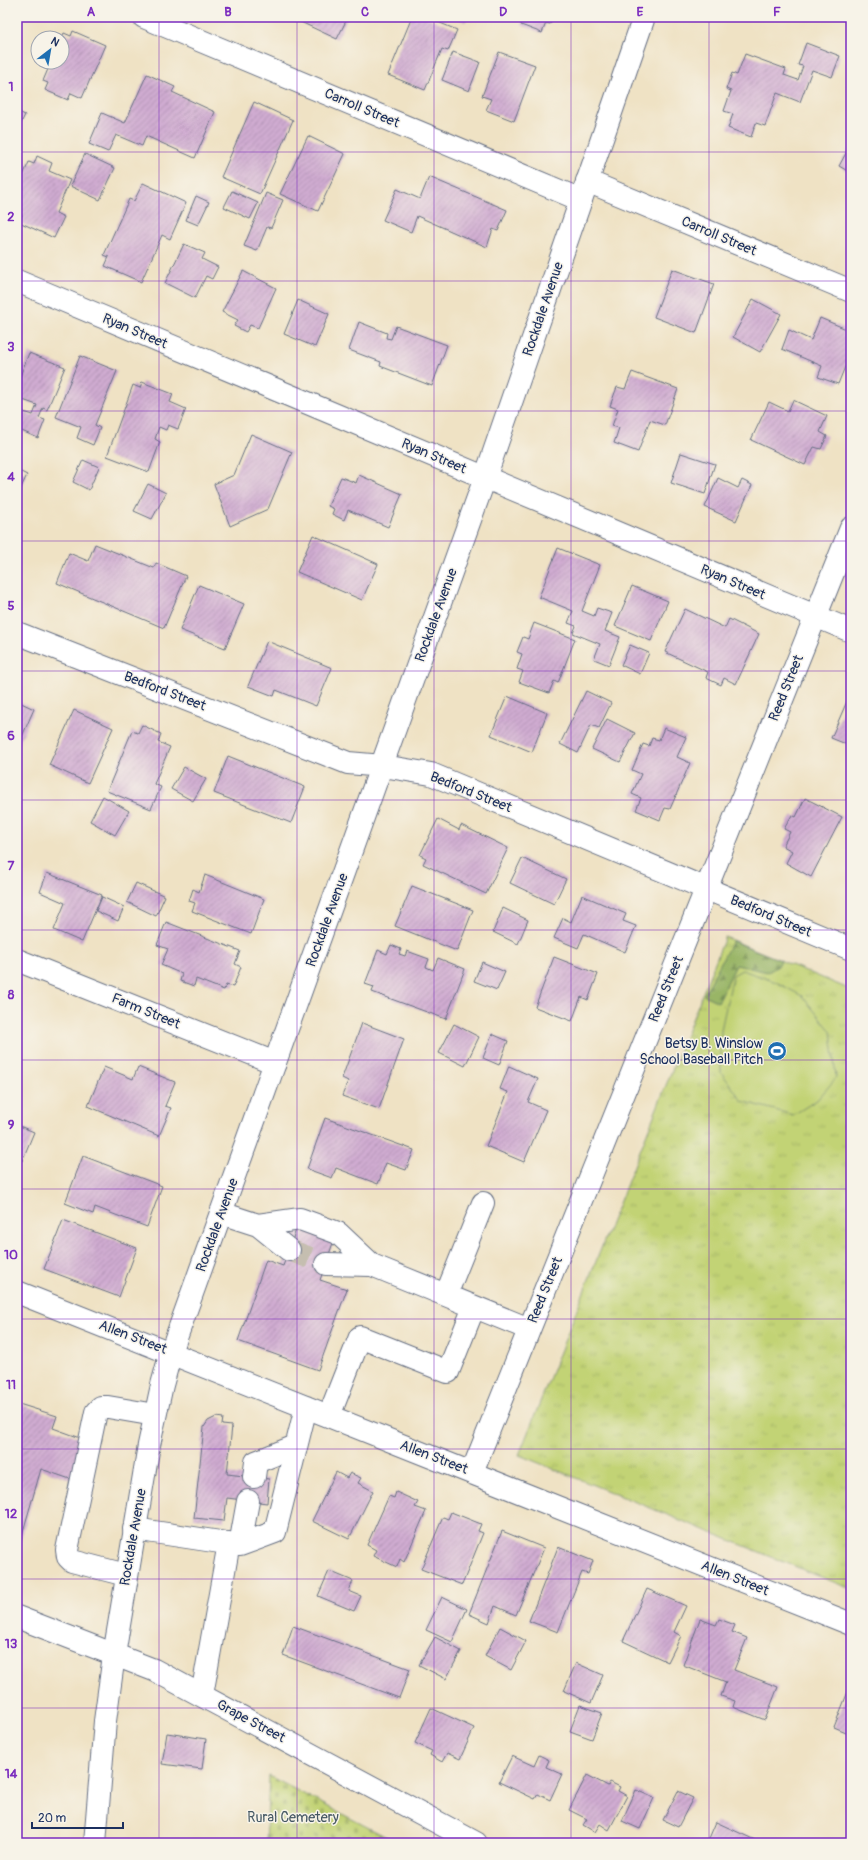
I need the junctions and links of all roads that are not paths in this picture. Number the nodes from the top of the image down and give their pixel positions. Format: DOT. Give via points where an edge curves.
graph roads {
  1 [pos="144,17"];
  2 [pos="644,17"];
  3 [pos="584,191"];
  4 [pos="17,282"];
  5 [pos="851,291"];
  6 [pos="485,478"];
  7 [pos="851,528"];
  8 [pos="815,616"];
  9 [pos="851,631"];
  10 [pos="17,633"];
  11 [pos="382,766"];
  12 [pos="707,889"];
  13 [pos="851,949"];
  14 [pos="17,960"];
  15 [pos="274,1062"];
  16 [pos="483,1203"];
  17 [pos="221,1213"];
  18 [pos="258,1225"];
  19 [pos="289,1250"];
  20 [pos="326,1264"];
  21 [pos="372,1265"];
  22 [pos="17,1292"];
  23 [pos="446,1295"];
  24 [pos="474,1307"];
  25 [pos="529,1328"];
  26 [pos="171,1352"];
  27 [pos="306,1407"];
  28 [pos="155,1415"];
  29 [pos="329,1416"];
  30 [pos="296,1446"];
  31 [pos="472,1472"];
  32 [pos="254,1477"];
  33 [pos="248,1501"];
  34 [pos="134,1529"];
  35 [pos="234,1544"];
  36 [pos="126,1575"];
  37 [pos="17,1617"];
  38 [pos="851,1624"];
  39 [pos="114,1654"];
  40 [pos="202,1695"];
  41 [pos="95,1843"];
  42 [pos="476,1843"];
  1 -- 3 [label="street, Carroll Street"];
  2 -- 3 [label="street, Rockdale Avenue"];
  3 -- 5 [label="street, Carroll Street"];
  3 -- 6 [label="street, Rockdale Avenue"];
  4 -- 6 [label="street, Ryan Street"];
  6 -- 8 [label="street, Ryan Street"];
  6 -- 11 [label="street, Rockdale Avenue"];
  7 -- 8 [label="street, Reed Street"];
  8 -- 9 [label="street, Ryan Street"];
  8 -- 12 [label="street, Reed Street"];
  10 -- 11 [label="street, Bedford Street" via="348,763"];
  11 -- 12 [label="street, Bedford Street" via="431,774"];
  11 -- 15 [label="street, Rockdale Avenue"];
  12 -- 13 [label="street, Bedford Street"];
  12 -- 25 [label="street, Reed Street"];
  14 -- 15 [label="street, Farm Street"];
  15 -- 17 [label="street, Rockdale Avenue"];
  16 -- 23 [label="street"];
  17 -- 18 [label="street"];
  17 -- 26 [label="street, Rockdale Avenue"];
  18 -- 19 [label="street"];
  18 -- 21 [label="street" via="300,1219 338,1232"];
  20 -- 21 [label="street"];
  21 -- 23 [label="street"];
  22 -- 26 [label="street, Allen Street"];
  23 -- 24 [label="street"];
  24 -- 25 [label="street"];
  24 -- 29 [label="street" via="448,1372 360,1337"];
  25 -- 31 [label="street, Reed Street"];
  26 -- 27 [label="street, Allen Street"];
  26 -- 28 [label="street, Rockdale Avenue"];
  27 -- 29 [label="street, Allen Street"];
  27 -- 30 [label="street"];
  28 -- 34 [label="street, Rockdale Avenue"];
  28 -- 36 [label="street" via="108,1407 96,1412 67,1550 72,1561"];
  29 -- 31 [label="street, Allen Street"];
  30 -- 32 [label="street" via="256,1462"];
  30 -- 35 [label="street" via="275,1532"];
  31 -- 38 [label="street, Allen Street"];
  33 -- 35 [label="street"];
  34 -- 35 [label="street"];
  34 -- 36 [label="street, Rockdale Avenue"];
  35 -- 40 [label="street"];
  36 -- 39 [label="street, Rockdale Avenue"];
  37 -- 39 [label="street, Grape Street"];
  39 -- 40 [label="street, Grape Street" via="154,1670"];
  39 -- 41 [label="street, Rockdale Avenue" via="105,1721"];
  40 -- 42 [label="street, Grape Street"];
}
